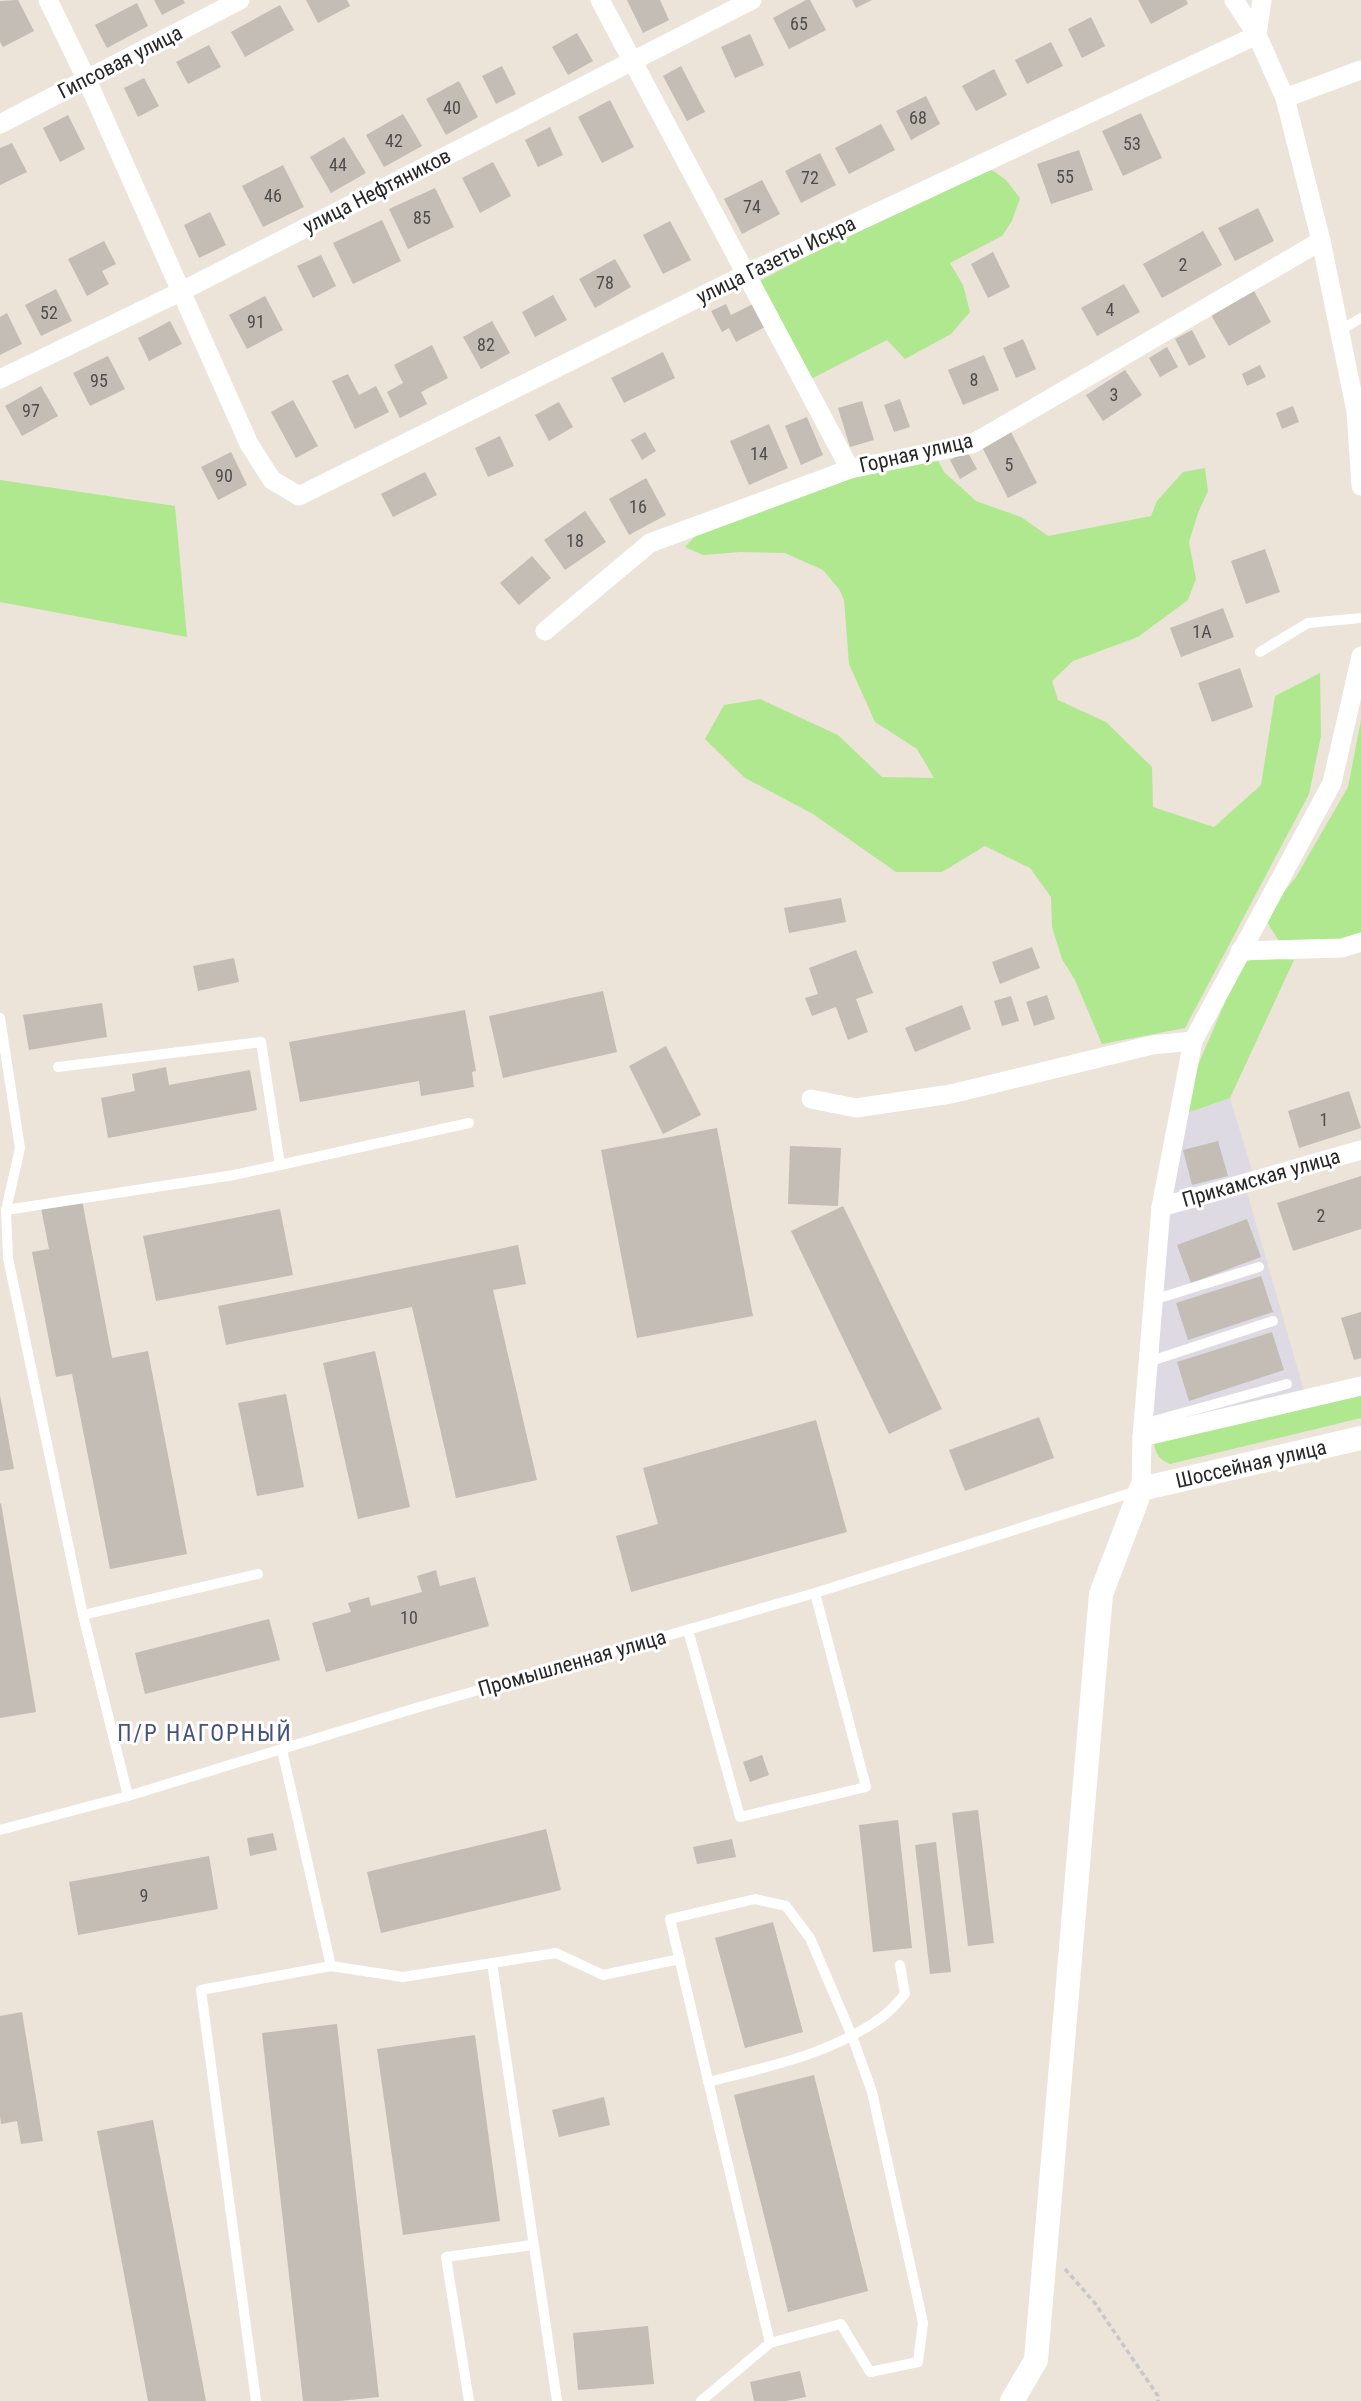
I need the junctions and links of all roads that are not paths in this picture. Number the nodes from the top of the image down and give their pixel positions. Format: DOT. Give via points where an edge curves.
graph roads {
  1 [pos="48,0"];
  2 [pos="240,0"];
  3 [pos="600,0"];
  4 [pos="752,0"];
  5 [pos="1234,0"];
  6 [pos="1262,0"];
  7 [pos="1257,34"];
  8 [pos="632,59"];
  9 [pos="1361,70"];
  10 [pos="87,80"];
  11 [pos="1285,98"];
  12 [pos="0,124"];
  13 [pos="1321,241"];
  14 [pos="746,274"];
  15 [pos="180,292"];
  16 [pos="1361,318"];
  17 [pos="1339,331"];
  18 [pos="0,379"];
  19 [pos="1358,410"];
  20 [pos="850,469"];
  21 [pos="1361,486"];
  22 [pos="1361,618"];
  23 [pos="545,631"];
  24 [pos="1260,652"];
  25 [pos="1361,656"];
  26 [pos="1361,942"];
  27 [pos="1240,951"];
  28 [pos="0,1018"];
  29 [pos="1193,1041"];
  30 [pos="58,1067"];
  31 [pos="811,1099"];
  32 [pos="469,1123"];
  33 [pos="1361,1150"];
  34 [pos="280,1165"];
  35 [pos="1161,1206"];
  36 [pos="6,1210"];
  37 [pos="1259,1267"];
  38 [pos="1153,1300"];
  39 [pos="1273,1321"];
  40 [pos="1148,1362"];
  41 [pos="1287,1384"];
  42 [pos="1361,1385"];
  43 [pos="1142,1430"];
  44 [pos="1361,1438"];
  45 [pos="1141,1489"];
  46 [pos="258,1574"];
  47 [pos="816,1593"];
  48 [pos="83,1615"];
  49 [pos="688,1630"];
  50 [pos="282,1750"];
  51 [pos="128,1796"];
  52 [pos="0,1830"];
  53 [pos="680,1959"];
  54 [pos="492,1963"];
  55 [pos="900,1965"];
  56 [pos="331,1966"];
  57 [pos="852,2036"];
  58 [pos="708,2081"];
  59 [pos="532,2245"];
  60 [pos="769,2343"];
  61 [pos="256,2401"];
  62 [pos="470,2401"];
  63 [pos="557,2401"];
  64 [pos="701,2401"];
  65 [pos="1012,2401"];
  1 -- 10 [label="street"];
  2 -- 10 [label="street, Гипсовая улица"];
  3 -- 8 [label="street"];
  4 -- 8 [label="street, улица Нефтяников"];
  5 -- 7 [label="street"];
  6 -- 7 [label="street"];
  7 -- 11 [label="street"];
  7 -- 14 [label="street, улица Газеты Искра"];
  8 -- 14 [label="street"];
  8 -- 15 [label="street, улица Нефтяников"];
  9 -- 11 [label="street"];
  10 -- 12 [label="street, Гипсовая улица"];
  10 -- 15 [label="street"];
  11 -- 13 [label="street"];
  13 -- 17 [label="street"];
  13 -- 20 [label="street, Горная улица" via="972,444"];
  14 -- 15 [label="street, улица Газеты Искра" via="299,496 272,480 249,444"];
  14 -- 20 [label="street"];
  15 -- 18 [label="street, улица Нефтяников"];
  16 -- 17 [label="lane"];
  17 -- 19 [label="street"];
  19 -- 21 [label="street"];
  20 -- 23 [label="street, Горная улица" via="650,543"];
  22 -- 24 [label="lane" via="1308,623"];
  25 -- 27 [label="street" via="1332,783"];
  26 -- 27 [label="street" via="1342,948"];
  27 -- 29 [label="street"];
  28 -- 36 [label="lane" via="20,1148"];
  29 -- 31 [label="street" via="1152,1045 951,1094 856,1108"];
  29 -- 35 [label="street"];
  30 -- 34 [label="lane" via="261,1042"];
  32 -- 34 [label="lane"];
  33 -- 35 [label="street, Прикамская улица"];
  34 -- 36 [label="lane"];
  35 -- 38 [label="street"];
  36 -- 48 [label="lane" via="8,1258"];
  37 -- 38 [label="lane"];
  38 -- 40 [label="street"];
  39 -- 40 [label="lane"];
  40 -- 43 [label="street"];
  41 -- 43 [label="lane"];
  42 -- 43 [label="street"];
  43 -- 45 [label="street"];
  44 -- 45 [label="street, Шоссейная улица"];
  45 -- 47 [label="lane, Промышленная улица"];
  45 -- 65 [label="street" via="1101,1594 1036,2360"];
  46 -- 48 [label="lane"];
  47 -- 49 [label="lane, Промышленная улица"];
  47 -- 49 [label="lane" via="866,1787 740,1817"];
  48 -- 51 [label="lane"];
  49 -- 50 [label="lane, Промышленная улица"];
  50 -- 51 [label="lane, Промышленная улица"];
  50 -- 56 [label="lane"];
  51 -- 52 [label="lane, Промышленная улица"];
  53 -- 54 [label="lane" via="603,1975 556,1953"];
  53 -- 57 [label="lane" via="670,1919 755,1899 786,1906 810,1938"];
  53 -- 58 [label="lane"];
  54 -- 56 [label="lane" via="403,1977"];
  54 -- 59 [label="lane"];
  55 -- 57 [label="lane" via="905,1994 884,2016"];
  56 -- 61 [label="lane" via="201,1990"];
  57 -- 58 [label="lane" via="779,2064"];
  57 -- 60 [label="lane" via="872,2092 923,2323 918,2362 870,2372 841,2324"];
  58 -- 60 [label="lane"];
  59 -- 62 [label="lane" via="446,2257"];
  59 -- 63 [label="lane"];
  60 -- 64 [label="lane"];
}
